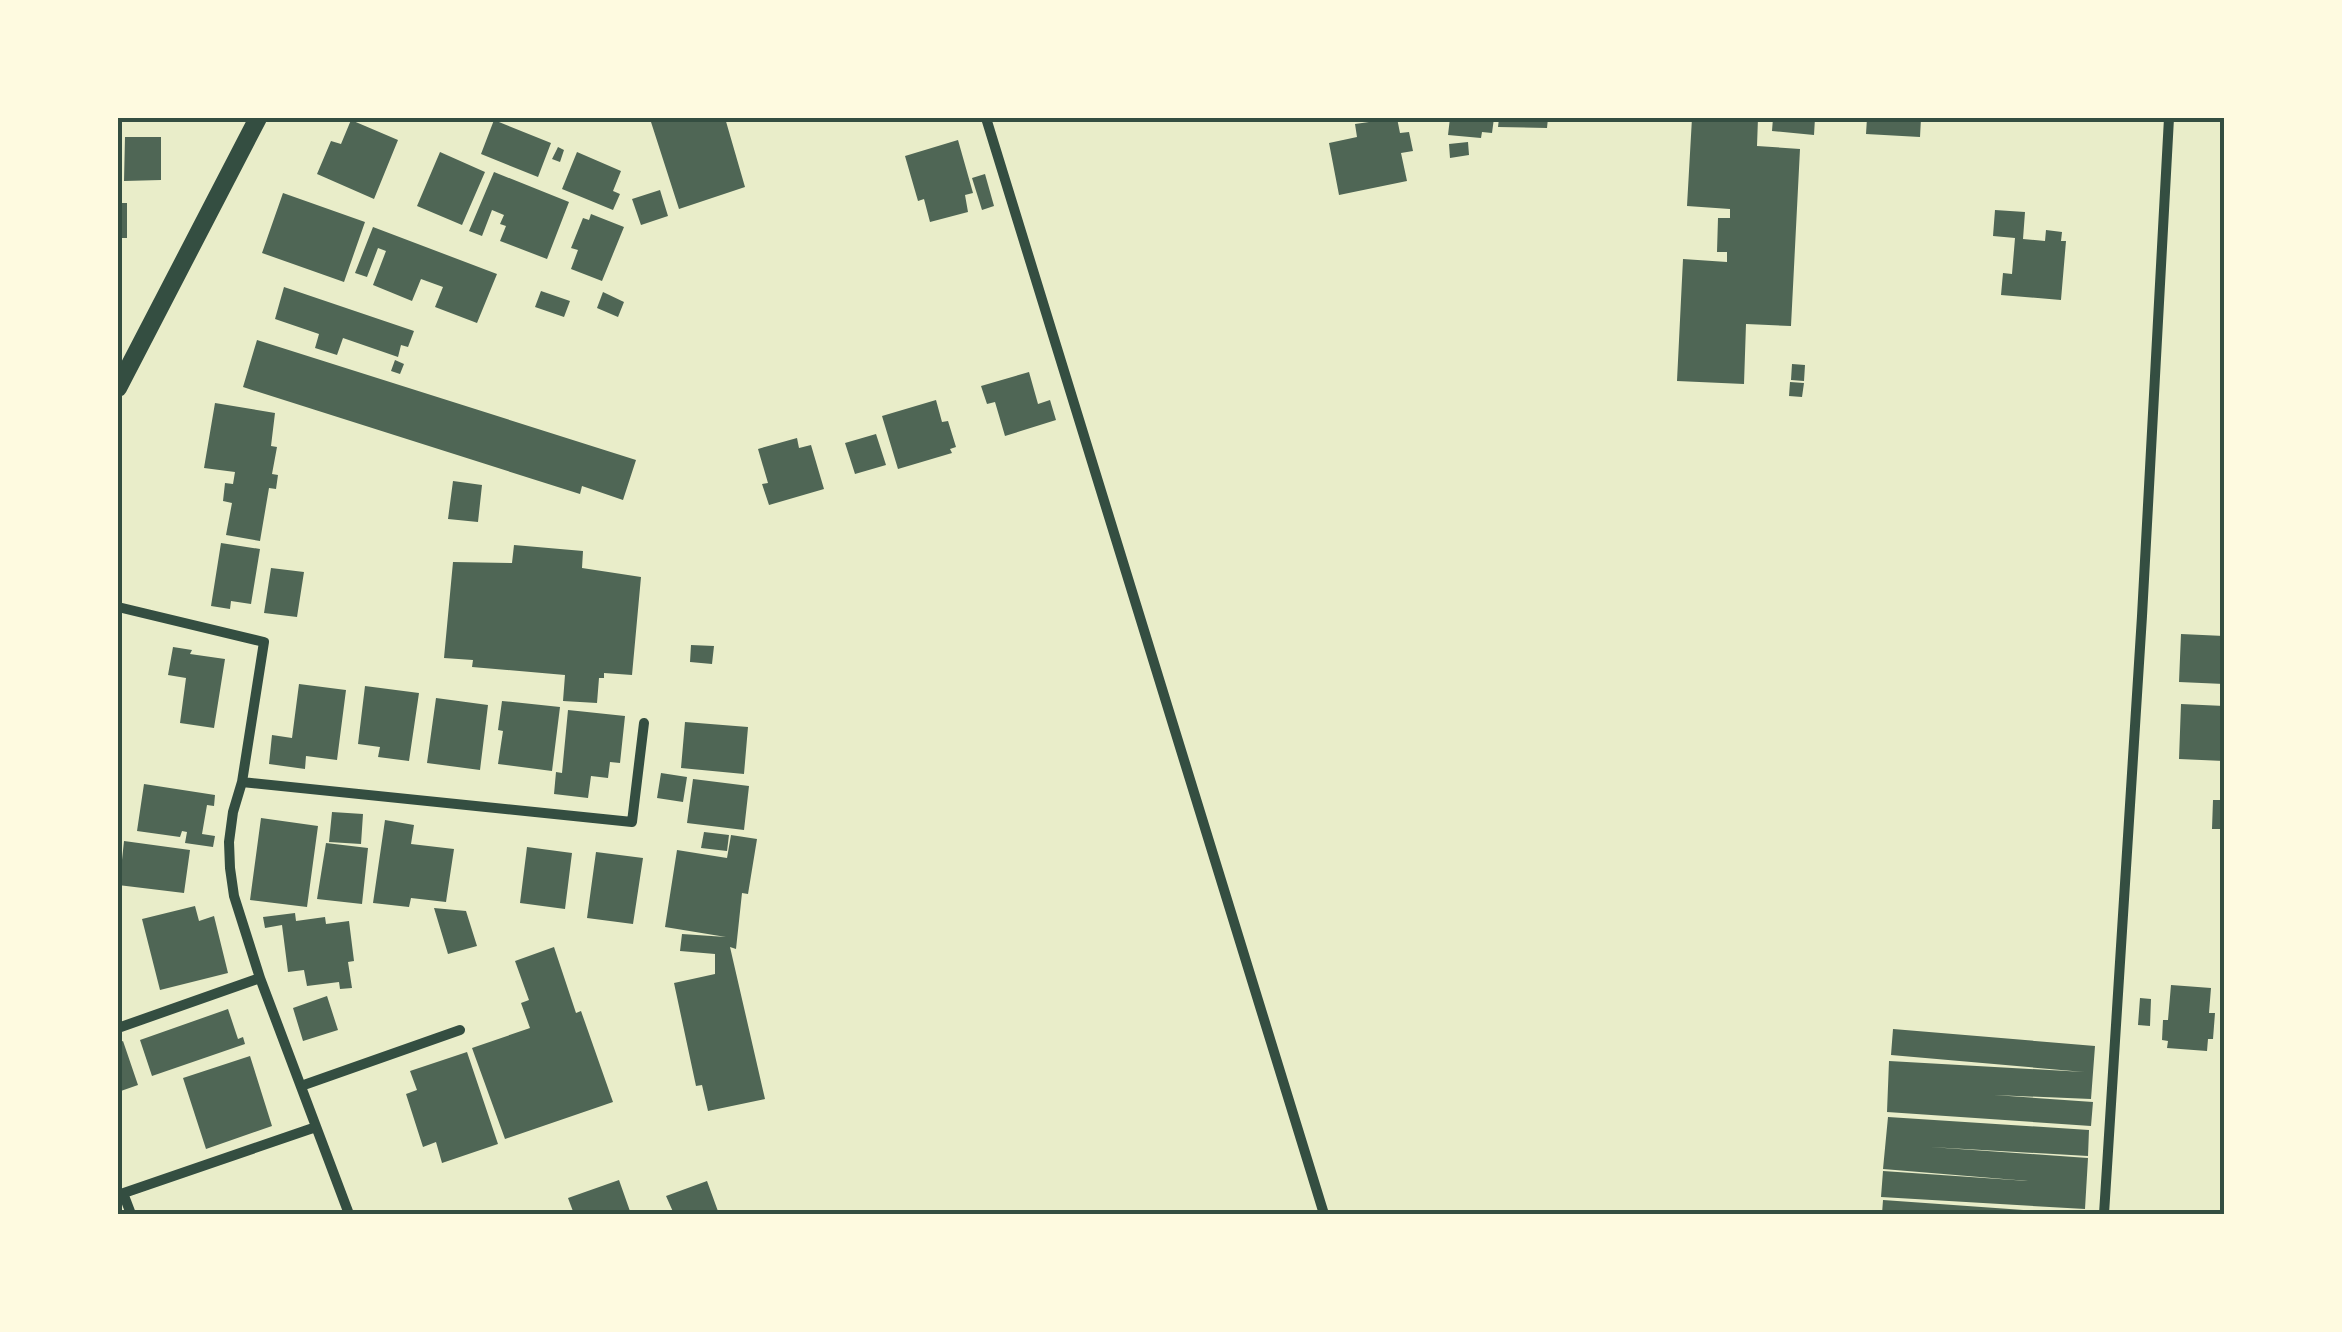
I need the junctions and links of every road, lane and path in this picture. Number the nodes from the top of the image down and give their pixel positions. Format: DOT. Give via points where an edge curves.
graph roads {
  1 [pos="258,118"];
  2 [pos="986,118"];
  3 [pos="2169,118"];
  4 [pos="118,388"];
  5 [pos="118,607"];
  6 [pos="644,724"];
  7 [pos="242,782"];
  8 [pos="260,978"];
  9 [pos="118,1028"];
  10 [pos="460,1030"];
  11 [pos="301,1086"];
  12 [pos="316,1126"];
  13 [pos="120,1194"];
  14 [pos="131,1214"];
  15 [pos="349,1214"];
  16 [pos="1324,1214"];
  17 [pos="2104,1214"];
  1 -- 4 [label="street"];
  2 -- 16 [label="street"];
  3 -- 17 [label="street"];
  5 -- 7 [label="street" via="264,642"];
  6 -- 7 [label="street" via="632,822"];
  7 -- 8 [label="street" via="230,868"];
  8 -- 9 [label="street"];
  8 -- 11 [label="street"];
  10 -- 11 [label="street"];
  11 -- 12 [label="street"];
  12 -- 13 [label="street"];
  12 -- 15 [label="street"];
  13 -- 14 [label="street"];
}
